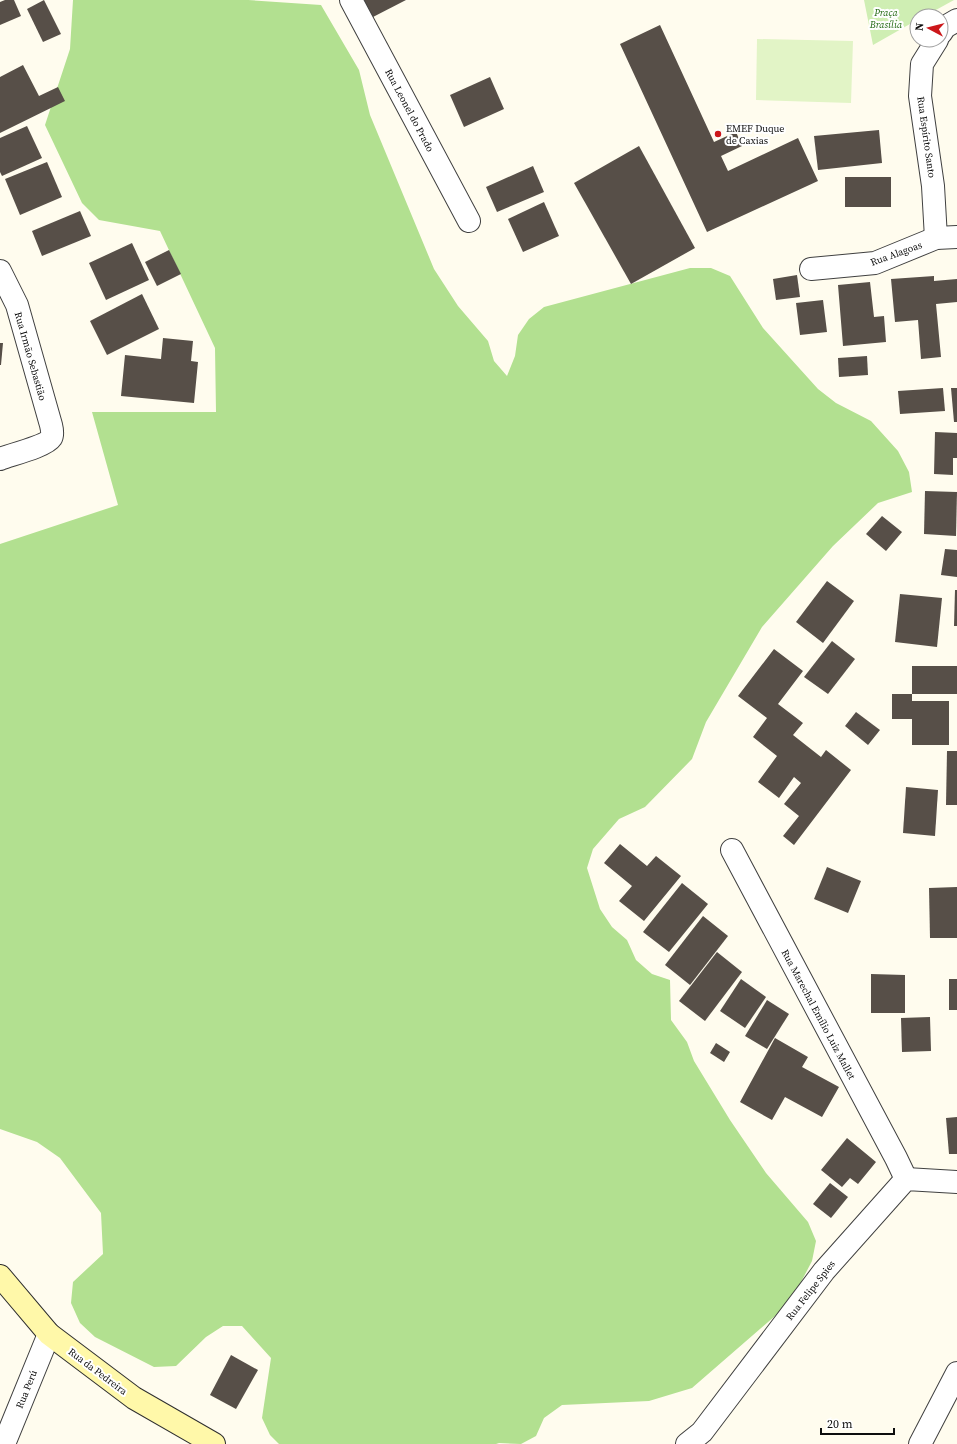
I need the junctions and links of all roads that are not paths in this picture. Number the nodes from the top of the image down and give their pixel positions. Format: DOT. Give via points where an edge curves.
graph roads {
  1 [pos="351,0"];
  2 [pos="932,48"];
  3 [pos="469,221"];
  4 [pos="957,237"];
  5 [pos="936,238"];
  6 [pos="811,269"];
  7 [pos="0,271"];
  8 [pos="8,304"];
  9 [pos="0,459"];
  10 [pos="732,850"];
  11 [pos="906,1179"];
  12 [pos="957,1182"];
  13 [pos="0,1276"];
  14 [pos="49,1334"];
  15 [pos="957,1373"];
  16 [pos="4,1444"];
  17 [pos="214,1444"];
  18 [pos="687,1444"];
  19 [pos="920,1444"];
  1 -- 3 [label="street, Rua Leonel do Prado"];
  2 -- 5 [label="street, Rua Espírito Santo" via="922,64 920,96 933,186"];
  4 -- 5 [label="street, Rua Alagoas"];
  5 -- 6 [label="street, Rua Alagoas" via="875,263"];
  7 -- 8 [label="street, Rua Irmão Sebastião"];
  8 -- 9 [label="street, Rua Irmão Sebastião" via="51,425 52,437 46,443"];
  10 -- 11 [label="street, Rua Marechal Emílio Luiz Mallet"];
  11 -- 12 [label="street"];
  11 -- 18 [label="street, Rua Felipe Spies" via="824,1271 702,1432"];
  13 -- 14 [label="street, Rua da Pedreira"];
  14 -- 16 [label="street, Rua Perú"];
  14 -- 17 [label="street, Rua da Pedreira" via="134,1398"];
  15 -- 19 [label="street"];
}
